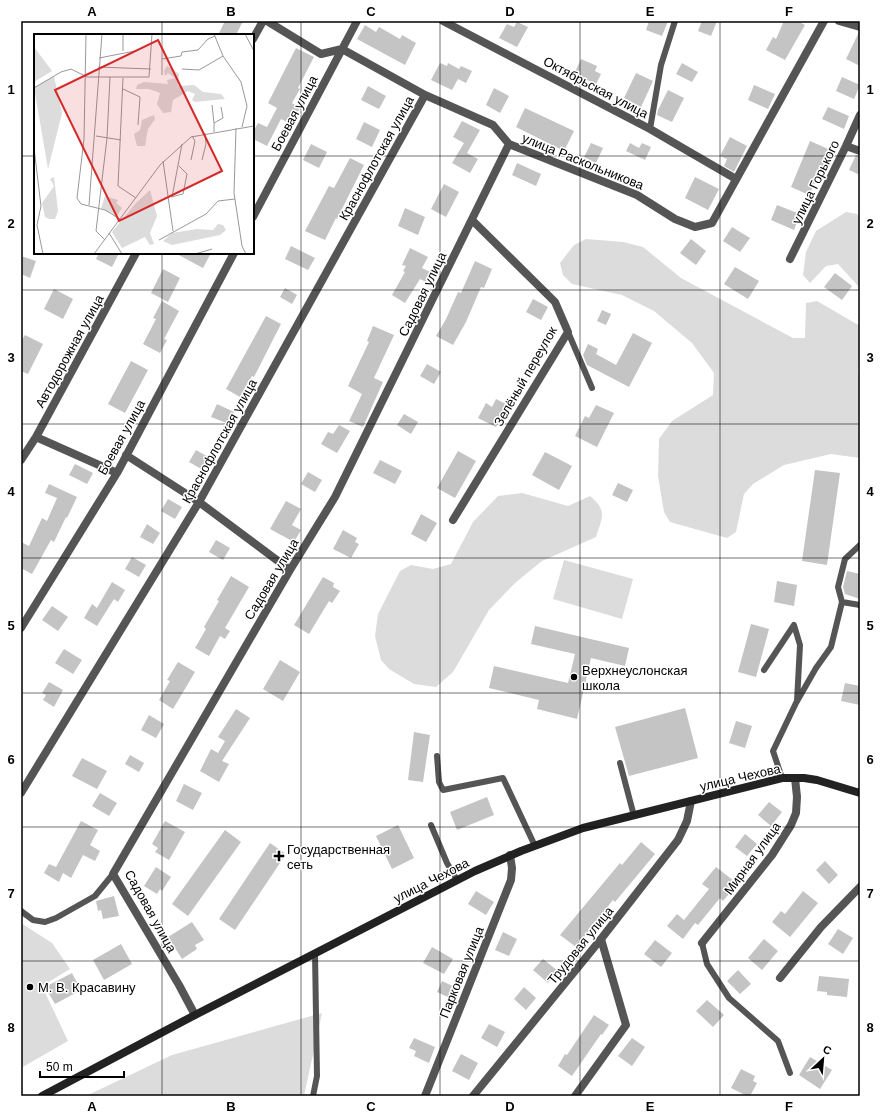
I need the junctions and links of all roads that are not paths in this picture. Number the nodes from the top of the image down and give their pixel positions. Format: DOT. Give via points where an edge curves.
graph roads {
  1 [pos="263,21"];
  2 [pos="267,21"];
  3 [pos="357,21"];
  4 [pos="443,21"];
  5 [pos="675,21"];
  6 [pos="824,21"];
  7 [pos="839,21"];
  8 [pos="860,27"];
  9 [pos="254,37"];
  10 [pos="342,49"];
  11 [pos="425,95"];
  12 [pos="860,115"];
  13 [pos="650,129"];
  14 [pos="509,144"];
  15 [pos="846,146"];
  16 [pos="860,151"];
  17 [pos="736,179"];
  18 [pos="254,215"];
  19 [pos="472,220"];
  20 [pos="135,254"];
  21 [pos="233,254"];
  22 [pos="790,260"];
  23 [pos="568,332"];
  24 [pos="592,388"];
  25 [pos="36,437"];
  26 [pos="126,455"];
  27 [pos="21,460"];
  28 [pos="117,473"];
  29 [pos="199,502"];
  30 [pos="453,520"];
  31 [pos="860,545"];
  32 [pos="290,570"];
  33 [pos="842,602"];
  34 [pos="860,605"];
  35 [pos="21,628"];
  36 [pos="764,670"];
  37 [pos="796,703"];
  38 [pos="437,756"];
  39 [pos="620,763"];
  40 [pos="782,778"];
  41 [pos="795,778"];
  42 [pos="21,793"];
  43 [pos="860,793"];
  44 [pos="691,801"];
  45 [pos="634,816"];
  46 [pos="431,825"];
  47 [pos="534,846"];
  48 [pos="510,855"];
  49 [pos="113,874"];
  50 [pos="457,880"];
  51 [pos="860,887"];
  52 [pos="21,911"];
  53 [pos="601,939"];
  54 [pos="702,943"];
  55 [pos="315,953"];
  56 [pos="780,978"];
  57 [pos="195,1014"];
  58 [pos="790,1073"];
  59 [pos="42,1096"];
  60 [pos="313,1096"];
  61 [pos="425,1096"];
  62 [pos="473,1096"];
  63 [pos="575,1096"];
  1 -- 9 [label="street"];
  2 -- 10 [label="street" via="321,54"];
  3 -- 10 [label="street, Боевая улица"];
  4 -- 13 [label="street, Октябрьская улица"];
  5 -- 13 [label="lane" via="661,65"];
  6 -- 17 [label="street, улица Раскольникова"];
  7 -- 8 [label="street"];
  10 -- 11 [label="street, улица Раскольникова"];
  10 -- 18 [label="street, Боевая улица"];
  11 -- 14 [label="street, улица Раскольникова" via="493,124"];
  11 -- 29 [label="street, Краснофлотская улица"];
  12 -- 15 [label="street, улица Горького"];
  13 -- 17 [label="street, Октябрьская улица"];
  14 -- 17 [label="street, улица Раскольникова" via="637,194 675,219 695,227 712,223"];
  14 -- 19 [label="street, Садовая улица"];
  15 -- 16 [label="street"];
  15 -- 22 [label="street, улица Горького"];
  19 -- 23 [label="street, Зелёный переулок" via="555,302"];
  19 -- 32 [label="street, Садовая улица" via="335,497"];
  20 -- 25 [label="street, Автодорожная улица"];
  21 -- 26 [label="street, Боевая улица"];
  23 -- 24 [label="lane"];
  23 -- 30 [label="street, Зелёный переулок"];
  25 -- 27 [label="street, Автодорожная улица"];
  25 -- 28 [label="street"];
  26 -- 28 [label="street, Боевая улица"];
  26 -- 29 [label="street"];
  28 -- 35 [label="street, Боевая улица"];
  29 -- 32 [label="street"];
  29 -- 42 [label="street, Краснофлотская улица"];
  31 -- 33 [label="lane" via="845,559 838,587"];
  32 -- 49 [label="street, Садовая улица"];
  33 -- 34 [label="lane"];
  33 -- 37 [label="lane" via="831,646"];
  36 -- 37 [label="lane" via="794,625 800,646"];
  37 -- 40 [label="lane" via="773,751"];
  38 -- 47 [label="lane" via="443,790 503,778"];
  39 -- 45 [label="lane"];
  40 -- 41 [label="street, улица Чехова"];
  40 -- 44 [label="street, улица Чехова"];
  41 -- 43 [label="street, улица Чехова" via="817,780"];
  41 -- 54 [label="street, Мирная улица" via="796,813 792,825 772,855"];
  44 -- 45 [label="street, улица Чехова"];
  44 -- 53 [label="street, Трудовая улица" via="687,821 678,840"];
  45 -- 47 [label="street, улица Чехова" via="583,828"];
  46 -- 50 [label="lane"];
  47 -- 48 [label="street, улица Чехова"];
  48 -- 50 [label="street, улица Чехова"];
  48 -- 61 [label="street, Парковая улица" via="510,880"];
  49 -- 52 [label="lane" via="95,896 56,918 45,922 33,920"];
  49 -- 57 [label="street, Садовая улица"];
  50 -- 55 [label="street, улица Чехова"];
  51 -- 56 [label="street" via="821,927"];
  53 -- 62 [label="street, Трудовая улица"];
  53 -- 63 [label="street" via="626,1025"];
  54 -- 58 [label="lane" via="707,964 729,998 778,1041"];
  55 -- 57 [label="street, улица Чехова"];
  55 -- 60 [label="lane" via="317,1076"];
  57 -- 59 [label="street, улица Чехова"];
}
